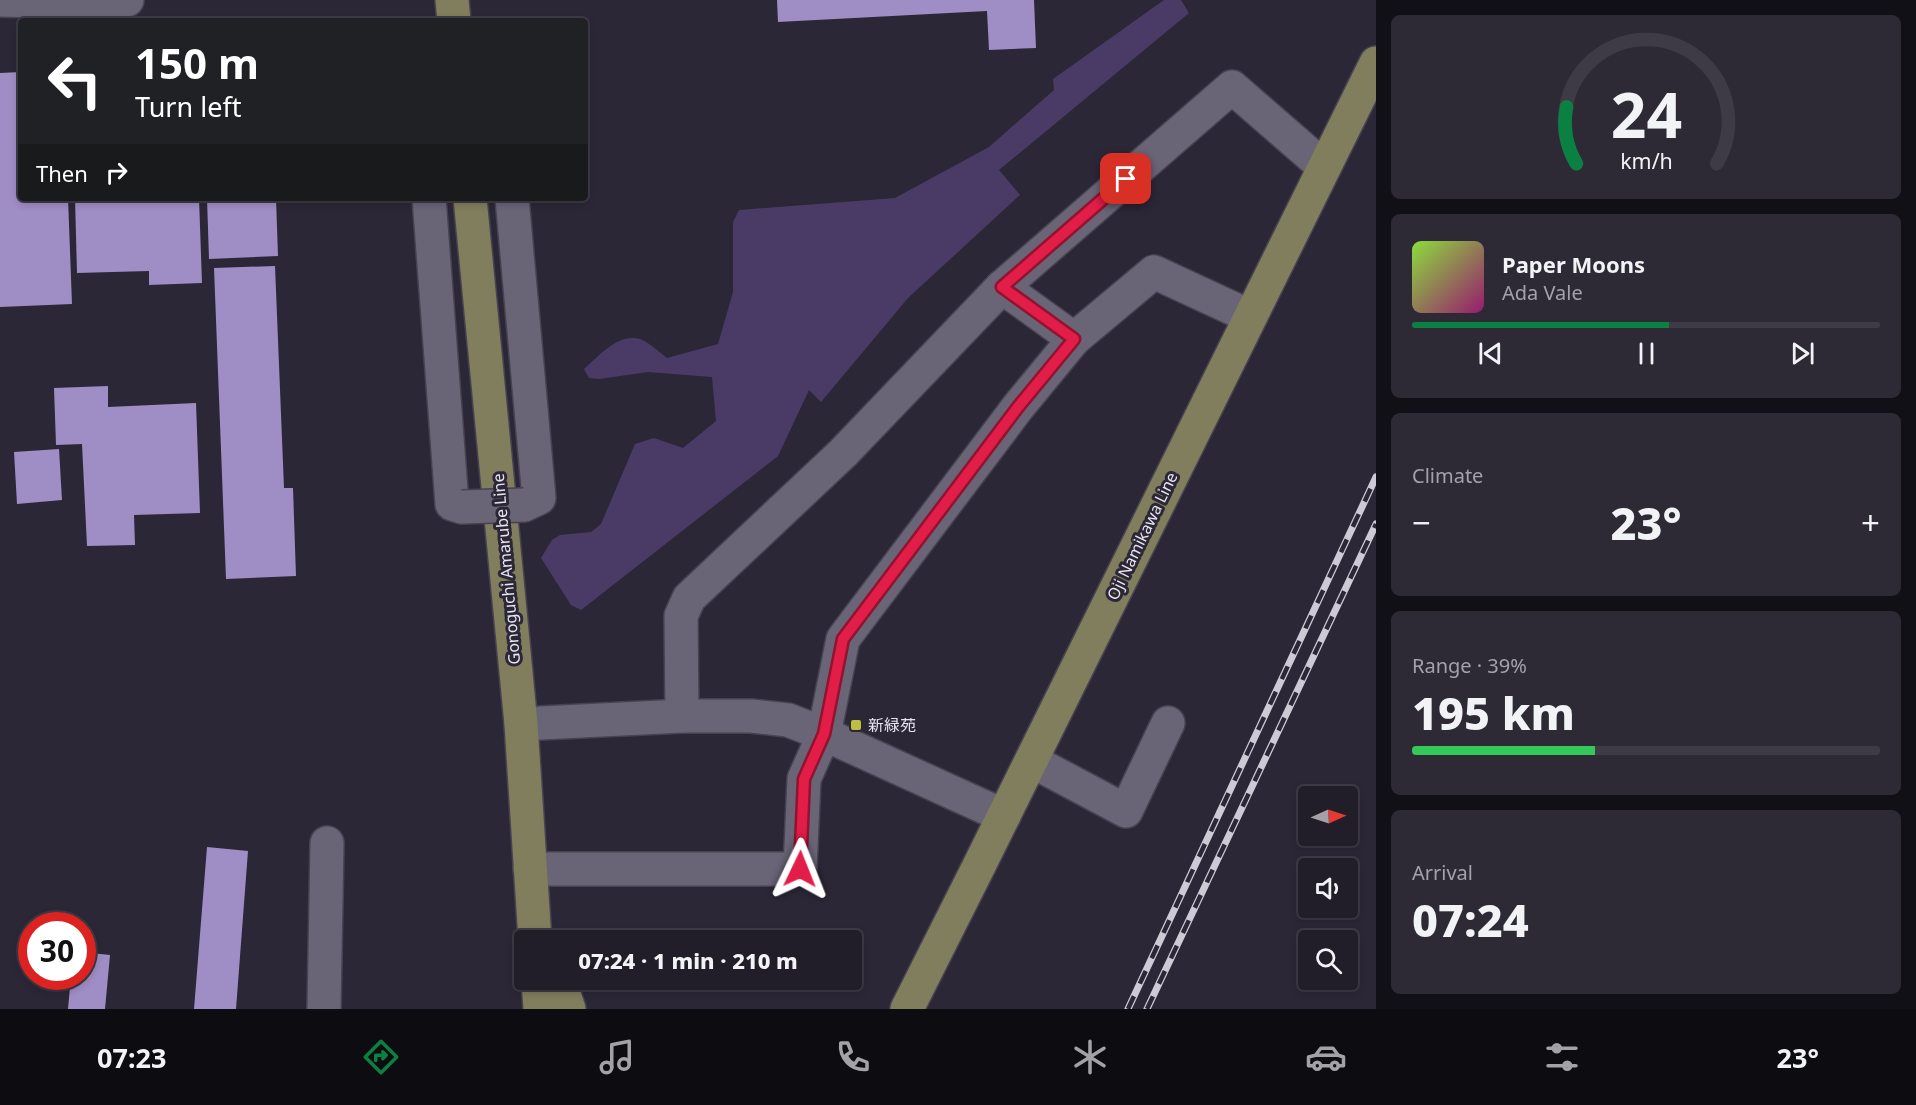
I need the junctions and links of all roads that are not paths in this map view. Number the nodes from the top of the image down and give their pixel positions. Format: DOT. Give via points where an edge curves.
graph roads {
  1 [pos="0,0"];
  2 [pos="127,0"];
  3 [pos="452,0"];
  4 [pos="454,18"];
  5 [pos="1376,63"];
  6 [pos="1324,167"];
  7 [pos="429,201"];
  8 [pos="470,201"];
  9 [pos="512,201"];
  10 [pos="1002,287"];
  11 [pos="1249,316"];
  12 [pos="1074,339"];
  13 [pos="682,716"];
  14 [pos="1168,723"];
  15 [pos="521,724"];
  16 [pos="824,734"];
  17 [pos="1032,761"];
  18 [pos="1004,816"];
  19 [pos="327,843"];
  20 [pos="531,882"];
  21 [pos="534,930"];
  22 [pos="544,930"];
  23 [pos="324,1009"];
  24 [pos="907,1009"];
  1 -- 2 [label="street"];
  3 -- 4 [label="main road"];
  5 -- 6 [label="main road, Oji Namikawa Line"];
  6 -- 10 [label="street" via="1232,87"];
  6 -- 11 [label="main road, Oji Namikawa Line"];
  7 -- 9 [label="street, bridge" via="452,504 462,507 524,505 539,498"];
  8 -- 15 [label="main road, Gonoguchi Amarube Line"];
  10 -- 12 [label="street"];
  10 -- 13 [label="street" via="843,453 689,598 681,616"];
  11 -- 12 [label="street" via="1154,272"];
  11 -- 17 [label="main road, Oji Namikawa Line"];
  12 -- 16 [label="street" via="843,639"];
  13 -- 15 [label="street"];
  13 -- 16 [label="street" via="788,720"];
  14 -- 17 [label="street" via="1126,811"];
  15 -- 20 [label="main road, Gonoguchi Amarube Line"];
  16 -- 18 [label="street"];
  16 -- 20 [label="street" via="804,779 800,869"];
  17 -- 18 [label="main road, Oji Namikawa Line"];
  18 -- 24 [label="main road, Oji Namikawa Line"];
  19 -- 23 [label="street"];
  20 -- 21 [label="main road, Gonoguchi Amarube Line"];
  20 -- 22 [label="main road"];
}
